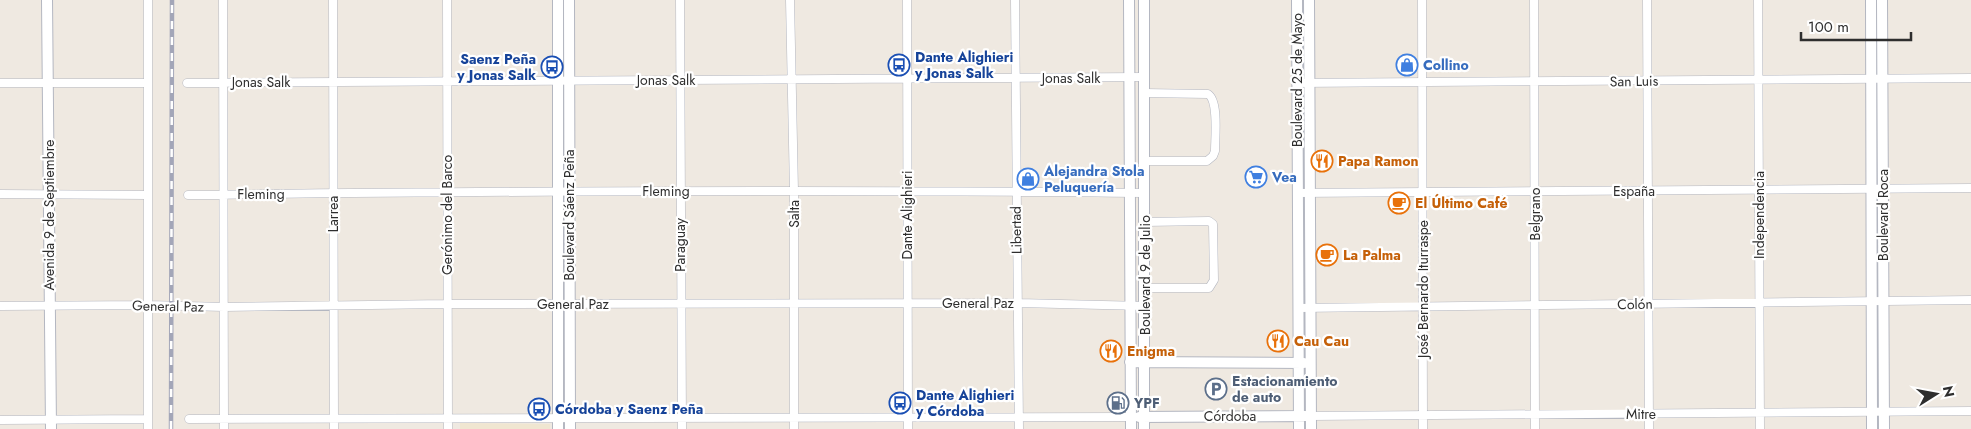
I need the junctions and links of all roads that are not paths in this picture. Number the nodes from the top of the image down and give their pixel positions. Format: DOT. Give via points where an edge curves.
graph roads {
  1 [pos="48,0"];
  2 [pos="148,0"];
  3 [pos="223,0"];
  4 [pos="333,0"];
  5 [pos="446,0"];
  6 [pos="558,0"];
  7 [pos="569,0"];
  8 [pos="680,0"];
  9 [pos="790,0"];
  10 [pos="907,0"];
  11 [pos="1016,0"];
  12 [pos="1129,0"];
  13 [pos="1144,0"];
  14 [pos="1422,0"];
  15 [pos="1534,0"];
  16 [pos="1647,0"];
  17 [pos="1758,0"];
  18 [pos="1871,0"];
  19 [pos="1882,0"];
  20 [pos="1297,3"];
  21 [pos="1309,4"];
  22 [pos="1144,77"];
  23 [pos="1129,78"];
  24 [pos="1971,78"];
  25 [pos="907,79"];
  26 [pos="1015,79"];
  27 [pos="1877,79"];
  28 [pos="680,80"];
  29 [pos="792,80"];
  30 [pos="1759,80"];
  31 [pos="447,81"];
  32 [pos="564,81"];
  33 [pos="1648,81"];
  34 [pos="224,82"];
  35 [pos="333,82"];
  36 [pos="1309,82"];
  37 [pos="1534,82"];
  38 [pos="0,83"];
  39 [pos="48,83"];
  40 [pos="148,83"];
  41 [pos="187,83"];
  42 [pos="1297,83"];
  43 [pos="1422,83"];
  44 [pos="1144,92"];
  45 [pos="1144,161"];
  46 [pos="1971,188"];
  47 [pos="1872,189"];
  48 [pos="1883,189"];
  49 [pos="680,190"];
  50 [pos="794,190"];
  51 [pos="907,190"];
  52 [pos="1648,190"];
  53 [pos="1759,190"];
  54 [pos="1016,191"];
  55 [pos="1534,191"];
  56 [pos="447,192"];
  57 [pos="558,192"];
  58 [pos="569,192"];
  59 [pos="1423,192"];
  60 [pos="334,193"];
  61 [pos="1130,193"];
  62 [pos="1144,193"];
  63 [pos="1298,193"];
  64 [pos="1310,193"];
  65 [pos="0,194"];
  66 [pos="49,194"];
  67 [pos="188,194"];
  68 [pos="224,194"];
  69 [pos="148,195"];
  70 [pos="1144,222"];
  71 [pos="1145,288"];
  72 [pos="1971,300"];
  73 [pos="1872,301"];
  74 [pos="1883,301"];
  75 [pos="1018,303"];
  76 [pos="1759,303"];
  77 [pos="447,304"];
  78 [pos="558,304"];
  79 [pos="570,304"];
  80 [pos="680,304"];
  81 [pos="794,304"];
  82 [pos="907,304"];
  83 [pos="1648,304"];
  84 [pos="49,305"];
  85 [pos="148,305"];
  86 [pos="1535,305"];
  87 [pos="0,306"];
  88 [pos="334,306"];
  89 [pos="1130,306"];
  90 [pos="1145,306"];
  91 [pos="1423,306"];
  92 [pos="224,307"];
  93 [pos="1298,308"];
  94 [pos="1310,308"];
  95 [pos="1130,362"];
  96 [pos="1145,362"];
  97 [pos="1298,363"];
  98 [pos="1310,363"];
  99 [pos="1971,411"];
  100 [pos="1872,412"];
  101 [pos="1884,412"];
  102 [pos="1760,413"];
  103 [pos="1535,414"];
  104 [pos="1649,414"];
  105 [pos="1423,415"];
  106 [pos="1019,416"];
  107 [pos="1299,416"];
  108 [pos="1310,416"];
  109 [pos="794,417"];
  110 [pos="908,417"];
  111 [pos="1131,417"];
  112 [pos="1144,417"];
  113 [pos="334,418"];
  114 [pos="448,418"];
  115 [pos="558,418"];
  116 [pos="570,418"];
  117 [pos="682,418"];
  118 [pos="148,419"];
  119 [pos="189,419"];
  120 [pos="224,419"];
  121 [pos="0,420"];
  122 [pos="51,424"];
  123 [pos="148,429"];
  124 [pos="224,429"];
  125 [pos="334,429"];
  126 [pos="448,429"];
  127 [pos="558,429"];
  128 [pos="570,429"];
  129 [pos="682,429"];
  130 [pos="794,429"];
  131 [pos="908,429"];
  132 [pos="1019,429"];
  133 [pos="1131,429"];
  134 [pos="1144,429"];
  135 [pos="1299,429"];
  136 [pos="1311,429"];
  137 [pos="1423,429"];
  138 [pos="1535,429"];
  139 [pos="1649,429"];
  140 [pos="1760,429"];
  141 [pos="1872,429"];
  142 [pos="1884,429"];
  1 -- 39 [label="main road, Avenida 9 de Septiembre"];
  2 -- 40 [label="street"];
  3 -- 34 [label="street"];
  4 -- 35 [label="street, Larrea"];
  5 -- 31 [label="street, Gerónimo del Barco"];
  6 -- 32 [label="main road, Boulevard Sáenz Peña"];
  7 -- 32 [label="main road, Boulevard Sáenz Peña"];
  8 -- 28 [label="street, Paraguay"];
  9 -- 29 [label="street, Salta"];
  10 -- 25 [label="street, Dante Alighieri"];
  11 -- 26 [label="street, Libertad"];
  12 -- 23 [label="main road, Boulevard 9 de Julio"];
  13 -- 22 [label="main road, Boulevard 9 de Julio"];
  14 -- 43 [label="street, José Bernardo Iturraspe"];
  15 -- 37 [label="street, Belgrano"];
  16 -- 33 [label="street"];
  17 -- 30 [label="street, Independencia"];
  18 -- 27 [label="main road, Boulevard Roca"];
  19 -- 27 [label="main road, Boulevard Roca"];
  20 -- 21 [label="street, Boulevard 25 de Mayo"];
  20 -- 42 [label="main road, Boulevard 25 de Mayo"];
  21 -- 36 [label="main road, Boulevard 25 de Mayo"];
  22 -- 23 [label="street, Jonas Salk"];
  22 -- 44 [label="main road, Boulevard 9 de Julio"];
  23 -- 26 [label="street, Jonas Salk"];
  23 -- 61 [label="main road, Boulevard 9 de Julio"];
  24 -- 27 [label="street, San Luis"];
  25 -- 26 [label="street, Jonas Salk"];
  25 -- 29 [label="street, Jonas Salk"];
  25 -- 51 [label="street, Dante Alighieri"];
  26 -- 54 [label="street, Libertad"];
  27 -- 30 [label="street, San Luis"];
  27 -- 47 [label="main road, Boulevard Roca"];
  27 -- 48 [label="main road, Boulevard Roca"];
  28 -- 29 [label="street, Jonas Salk"];
  28 -- 32 [label="street, Jonas Salk"];
  28 -- 49 [label="street, Paraguay"];
  29 -- 50 [label="street, Salta"];
  30 -- 33 [label="street, San Luis"];
  30 -- 53 [label="street, Independencia"];
  31 -- 32 [label="street, Jonas Salk"];
  31 -- 35 [label="street, Jonas Salk"];
  31 -- 56 [label="street, Gerónimo del Barco"];
  32 -- 57 [label="main road, Boulevard Sáenz Peña"];
  32 -- 58 [label="main road, Boulevard Sáenz Peña"];
  33 -- 37 [label="street, San Luis"];
  33 -- 52 [label="street"];
  34 -- 35 [label="street, Jonas Salk"];
  34 -- 41 [label="street, Jonas Salk"];
  34 -- 68 [label="street"];
  35 -- 60 [label="street, Larrea"];
  36 -- 42 [label="street, San Luis"];
  36 -- 43 [label="street, San Luis"];
  36 -- 64 [label="main road, Boulevard 25 de Mayo"];
  37 -- 43 [label="street, San Luis"];
  37 -- 55 [label="street, Belgrano"];
  38 -- 39 [label="street"];
  39 -- 40 [label="street"];
  39 -- 66 [label="main road, Avenida 9 de Septiembre"];
  40 -- 69 [label="street"];
  42 -- 63 [label="main road, Boulevard 25 de Mayo"];
  43 -- 59 [label="street, José Bernardo Iturraspe"];
  44 -- 45 [label="main road, Boulevard 9 de Julio"];
  44 -- 45 [label="street" via="1208,94 1213,98 1215,151 1207,161"];
  45 -- 62 [label="main road, Boulevard 9 de Julio"];
  46 -- 48 [label="street, España"];
  47 -- 48 [label="street, España"];
  47 -- 53 [label="street, España"];
  47 -- 73 [label="main road, Boulevard Roca"];
  48 -- 74 [label="main road, Boulevard Roca"];
  49 -- 50 [label="street, Fleming"];
  49 -- 58 [label="street, Fleming"];
  49 -- 80 [label="street, Paraguay"];
  50 -- 51 [label="street, Fleming"];
  50 -- 81 [label="street, Salta"];
  51 -- 54 [label="street, Fleming"];
  51 -- 82 [label="street, Dante Alighieri"];
  52 -- 53 [label="street, España"];
  52 -- 55 [label="street, España"];
  52 -- 83 [label="street"];
  53 -- 76 [label="street, Independencia"];
  54 -- 61 [label="street, Fleming"];
  54 -- 75 [label="street, Libertad"];
  55 -- 59 [label="street, España"];
  55 -- 86 [label="street, Belgrano"];
  56 -- 57 [label="street, Fleming"];
  56 -- 60 [label="street, Fleming"];
  56 -- 77 [label="street, Gerónimo del Barco"];
  57 -- 58 [label="street, Fleming"];
  57 -- 78 [label="main road, Boulevard Sáenz Peña"];
  58 -- 79 [label="main road, Boulevard Sáenz Peña"];
  59 -- 64 [label="street, España"];
  59 -- 91 [label="street, José Bernardo Iturraspe"];
  60 -- 68 [label="street, Fleming"];
  60 -- 88 [label="street, Larrea"];
  61 -- 62 [label="street, Fleming"];
  61 -- 89 [label="main road, Boulevard 9 de Julio"];
  62 -- 70 [label="main road, Boulevard 9 de Julio"];
  63 -- 64 [label="street, España"];
  63 -- 93 [label="main road, Boulevard 25 de Mayo"];
  64 -- 94 [label="main road, Boulevard 25 de Mayo"];
  65 -- 66 [label="street"];
  66 -- 69 [label="street"];
  66 -- 84 [label="main road, Avenida 9 de Septiembre"];
  67 -- 68 [label="street, Fleming"];
  68 -- 92 [label="street"];
  69 -- 85 [label="street"];
  70 -- 71 [label="main road, Boulevard 9 de Julio"];
  70 -- 71 [label="street" via="1209,221 1213,224 1214,280 1209,288"];
  71 -- 90 [label="main road, Boulevard 9 de Julio"];
  72 -- 74 [label="street, Colón"];
  73 -- 74 [label="street, Colón"];
  73 -- 76 [label="street, Colón"];
  73 -- 100 [label="main road, Boulevard Roca"];
  74 -- 101 [label="main road, Boulevard Roca"];
  75 -- 82 [label="street, General Paz"];
  75 -- 89 [label="street, General Paz"];
  75 -- 106 [label="street, Libertad"];
  76 -- 83 [label="street, Colón"];
  76 -- 102 [label="street, Independencia"];
  77 -- 78 [label="street, General Paz"];
  77 -- 88 [label="street, General Paz"];
  77 -- 114 [label="street, Gerónimo del Barco"];
  78 -- 79 [label="street, General Paz"];
  78 -- 115 [label="main road, Boulevard Sáenz Peña"];
  79 -- 80 [label="street, General Paz"];
  79 -- 116 [label="main road, Boulevard Sáenz Peña"];
  80 -- 81 [label="street, General Paz"];
  80 -- 117 [label="street, Paraguay"];
  81 -- 82 [label="street, General Paz"];
  81 -- 109 [label="street, Salta"];
  82 -- 110 [label="street, Dante Alighieri"];
  83 -- 86 [label="street, Colón"];
  83 -- 104 [label="street"];
  84 -- 85 [label="street, General Paz"];
  84 -- 87 [label="street, General Paz"];
  84 -- 122 [label="main road, Avenida 9 de Septiembre"];
  85 -- 92 [label="street, General Paz"];
  85 -- 118 [label="street"];
  86 -- 91 [label="street, Colón"];
  86 -- 103 [label="street, Belgrano"];
  88 -- 92 [label="street, General Paz"];
  88 -- 113 [label="street, Larrea"];
  89 -- 90 [label="street, General Paz"];
  89 -- 95 [label="main road, Boulevard 9 de Julio"];
  90 -- 96 [label="main road, Boulevard 9 de Julio"];
  91 -- 94 [label="street, Colón"];
  91 -- 105 [label="street, José Bernardo Iturraspe"];
  92 -- 120 [label="street"];
  93 -- 94 [label="street, Colón"];
  93 -- 97 [label="main road, Boulevard 25 de Mayo"];
  94 -- 98 [label="main road, Boulevard 25 de Mayo"];
  95 -- 96 [label="main road"];
  95 -- 111 [label="main road, Boulevard 9 de Julio"];
  96 -- 97 [label="main road"];
  96 -- 112 [label="main road, Boulevard 9 de Julio"];
  97 -- 98 [label="main road"];
  97 -- 107 [label="main road, Boulevard 25 de Mayo"];
  98 -- 108 [label="main road, Boulevard 25 de Mayo"];
  99 -- 101 [label="street, Mitre"];
  100 -- 101 [label="street, Mitre"];
  100 -- 102 [label="street, Mitre"];
  100 -- 141 [label="main road, Boulevard Roca"];
  101 -- 142 [label="main road, Boulevard Roca"];
  102 -- 104 [label="street, Mitre"];
  102 -- 140 [label="street, Independencia"];
  103 -- 104 [label="street, Mitre"];
  103 -- 105 [label="street, Mitre"];
  103 -- 138 [label="street, Belgrano"];
  104 -- 139 [label="street"];
  105 -- 108 [label="street, Mitre"];
  105 -- 137 [label="street, José Bernardo Iturraspe"];
  106 -- 110 [label="street, Córdoba"];
  106 -- 111 [label="street, Córdoba"];
  106 -- 132 [label="street, Libertad"];
  107 -- 108 [label="main road, Córdoba"];
  107 -- 112 [label="main road, Córdoba"];
  107 -- 135 [label="main road, Boulevard 25 de Mayo"];
  108 -- 136 [label="main road, Boulevard 25 de Mayo"];
  109 -- 110 [label="street, Córdoba"];
  109 -- 117 [label="street, Córdoba"];
  109 -- 130 [label="street, Salta"];
  110 -- 131 [label="street, Dante Alighieri"];
  111 -- 112 [label="main road, Córdoba"];
  111 -- 133 [label="main road, Boulevard 9 de Julio"];
  112 -- 134 [label="main road, Boulevard 9 de Julio"];
  113 -- 114 [label="street, Córdoba"];
  113 -- 120 [label="street, Córdoba"];
  113 -- 125 [label="street, Larrea"];
  114 -- 115 [label="street, Córdoba"];
  114 -- 126 [label="street, Gerónimo del Barco"];
  115 -- 116 [label="street, Córdoba"];
  115 -- 127 [label="main road, Boulevard Sáenz Peña"];
  116 -- 117 [label="street, Córdoba"];
  116 -- 128 [label="main road, Boulevard Sáenz Peña"];
  117 -- 129 [label="street, Paraguay"];
  118 -- 122 [label="street"];
  118 -- 123 [label="street"];
  119 -- 120 [label="street, Córdoba"];
  120 -- 124 [label="street"];
  121 -- 122 [label="street"];
}
